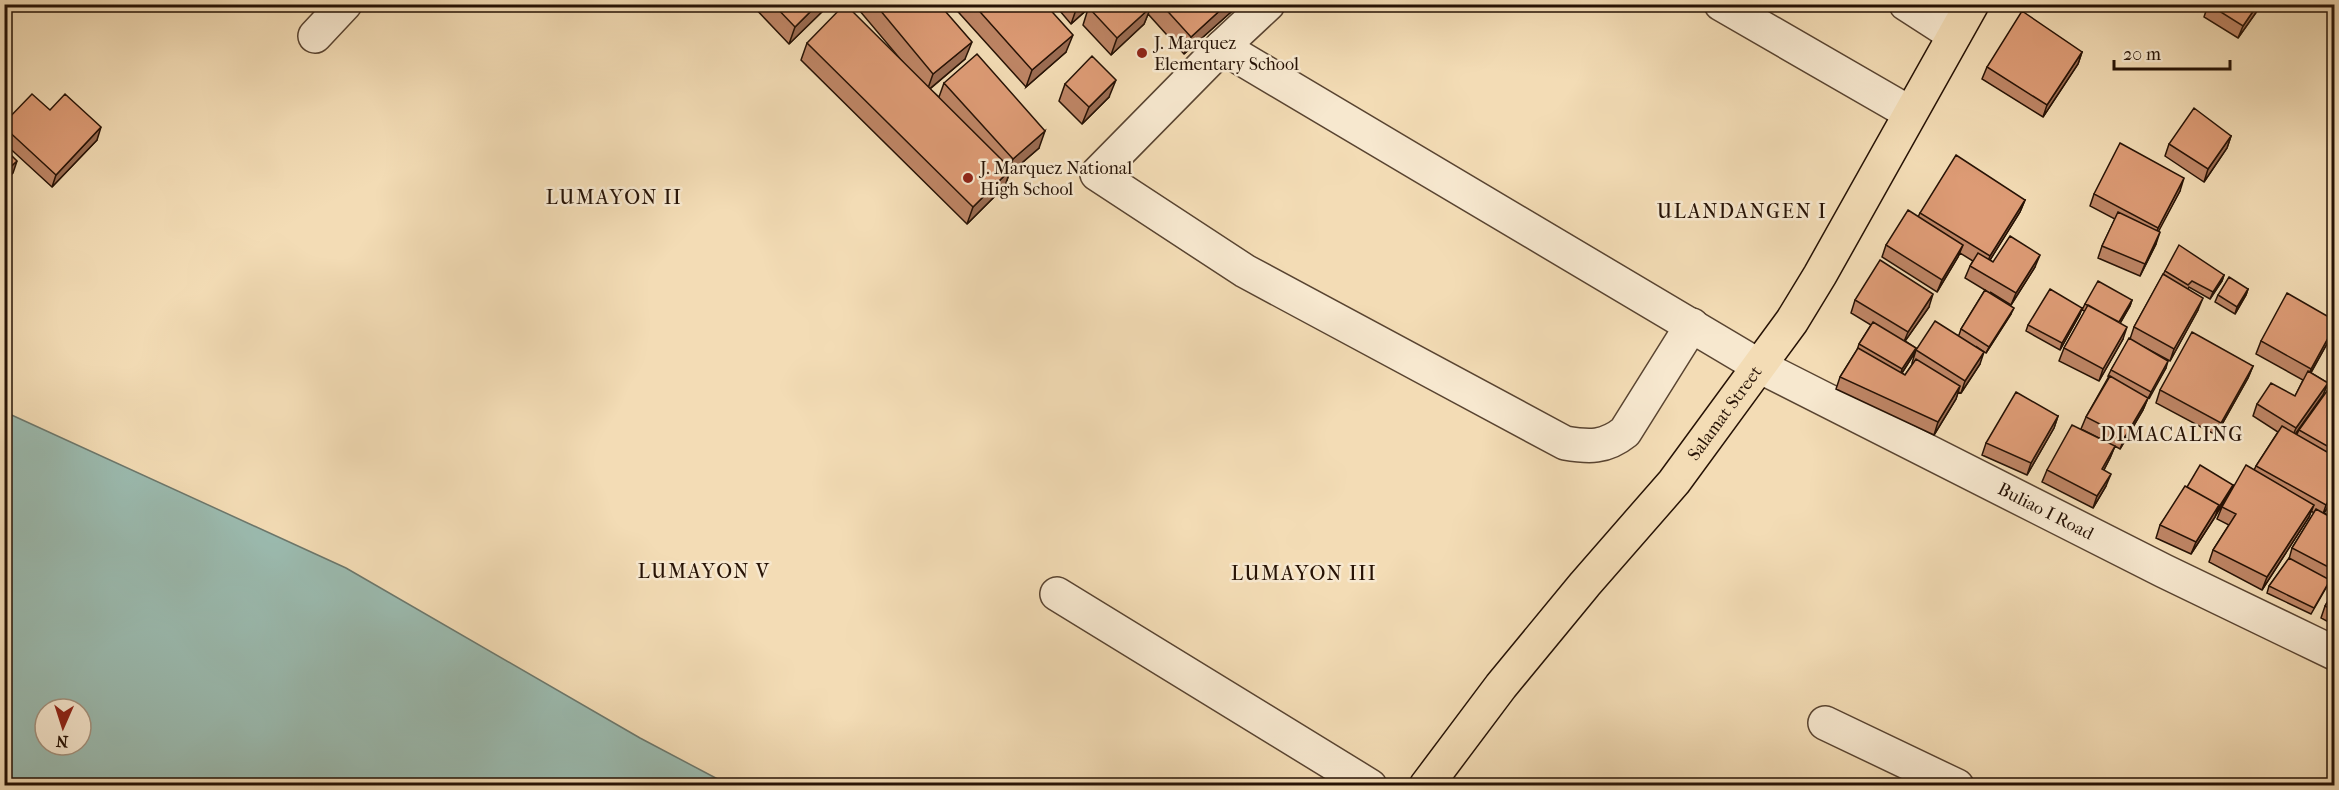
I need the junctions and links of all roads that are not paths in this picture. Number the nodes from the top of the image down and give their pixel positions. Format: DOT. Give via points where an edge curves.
graph roads {
  1 [pos="345,4"];
  2 [pos="1268,4"];
  3 [pos="1721,4"];
  4 [pos="1906,4"];
  5 [pos="1972,4"];
  6 [pos="1954,35"];
  7 [pos="315,36"];
  8 [pos="1222,47"];
  9 [pos="1910,113"];
  10 [pos="1692,325"];
  11 [pos="1759,366"];
  12 [pos="1057,594"];
  13 [pos="2334,653"];
  14 [pos="1825,723"];
  15 [pos="1370,786"];
  16 [pos="1426,786"];
  17 [pos="1957,786"];
  1 -- 7 [label="street"];
  2 -- 8 [label="street"];
  3 -- 9 [label="street"];
  4 -- 6 [label="street"];
  5 -- 6 [label="main road, Salamat Street"];
  6 -- 9 [label="main road, Salamat Street"];
  8 -- 10 [label="street, Buliao I Road"];
  8 -- 10 [label="street" via="1097,174 1245,271 1543,433 1565,443 1589,447 1611,443 1625,432"];
  9 -- 11 [label="main road, Salamat Street" via="1820,275"];
  10 -- 11 [label="street, Buliao I Road"];
  11 -- 13 [label="street, Buliao I Road"];
  11 -- 16 [label="main road, Salamat Street" via="1674,482 1539,640"];
  12 -- 15 [label="street"];
  14 -- 17 [label="street"];
}
